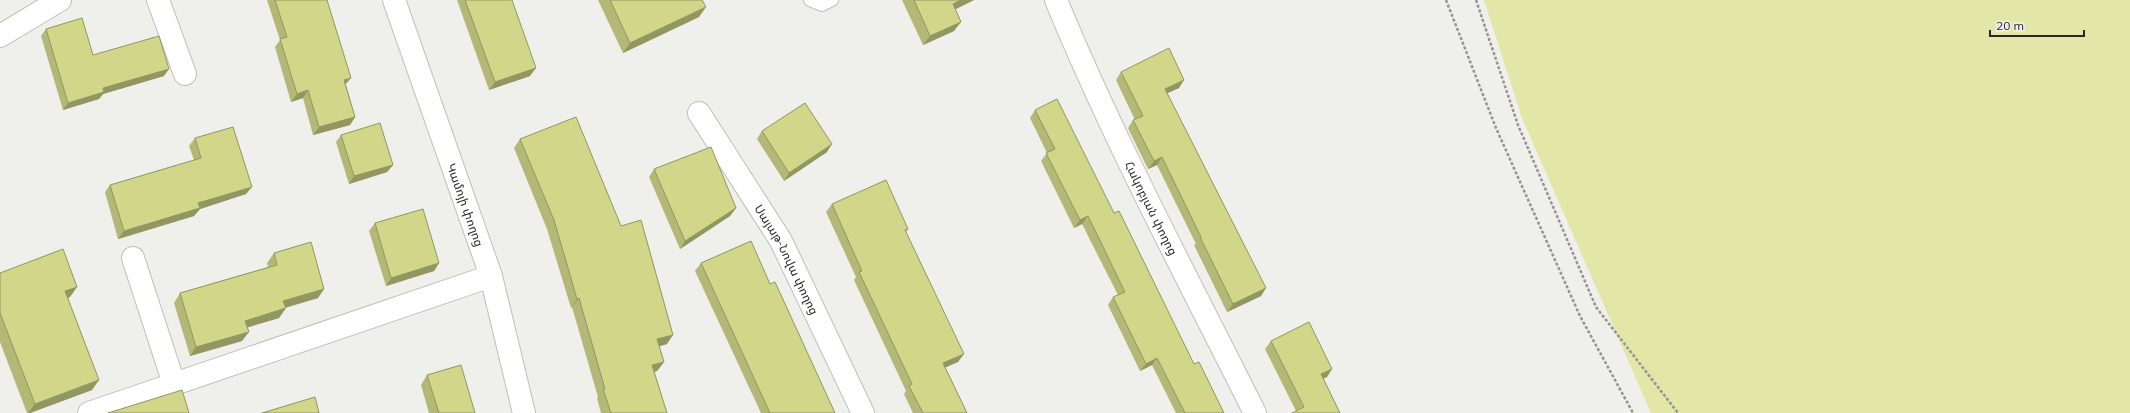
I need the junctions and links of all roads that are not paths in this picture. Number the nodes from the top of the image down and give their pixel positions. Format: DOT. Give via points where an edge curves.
graph roads {
  1 [pos="60,0"];
  2 [pos="158,0"];
  3 [pos="394,0"];
  4 [pos="810,0"];
  5 [pos="832,0"];
  6 [pos="1056,0"];
  7 [pos="0,36"];
  8 [pos="185,74"];
  9 [pos="699,113"];
  10 [pos="133,258"];
  11 [pos="491,276"];
  12 [pos="174,384"];
  13 [pos="89,413"];
  14 [pos="524,413"];
  15 [pos="863,413"];
  16 [pos="1255,413"];
  1 -- 7 [label="street"];
  2 -- 8 [label="street"];
  3 -- 11 [label="street, Կամոյի փողոց"];
  4 -- 5 [label="lane" via="822,5"];
  6 -- 16 [label="street, Հակոբյան փողոց" via="1077,51 1149,203"];
  9 -- 15 [label="street, Սայաթ-Նովա փողոց" via="781,241"];
  10 -- 12 [label="street"];
  11 -- 12 [label="street"];
  11 -- 14 [label="street, Կամոյի փողոց"];
  12 -- 13 [label="street"];
}
